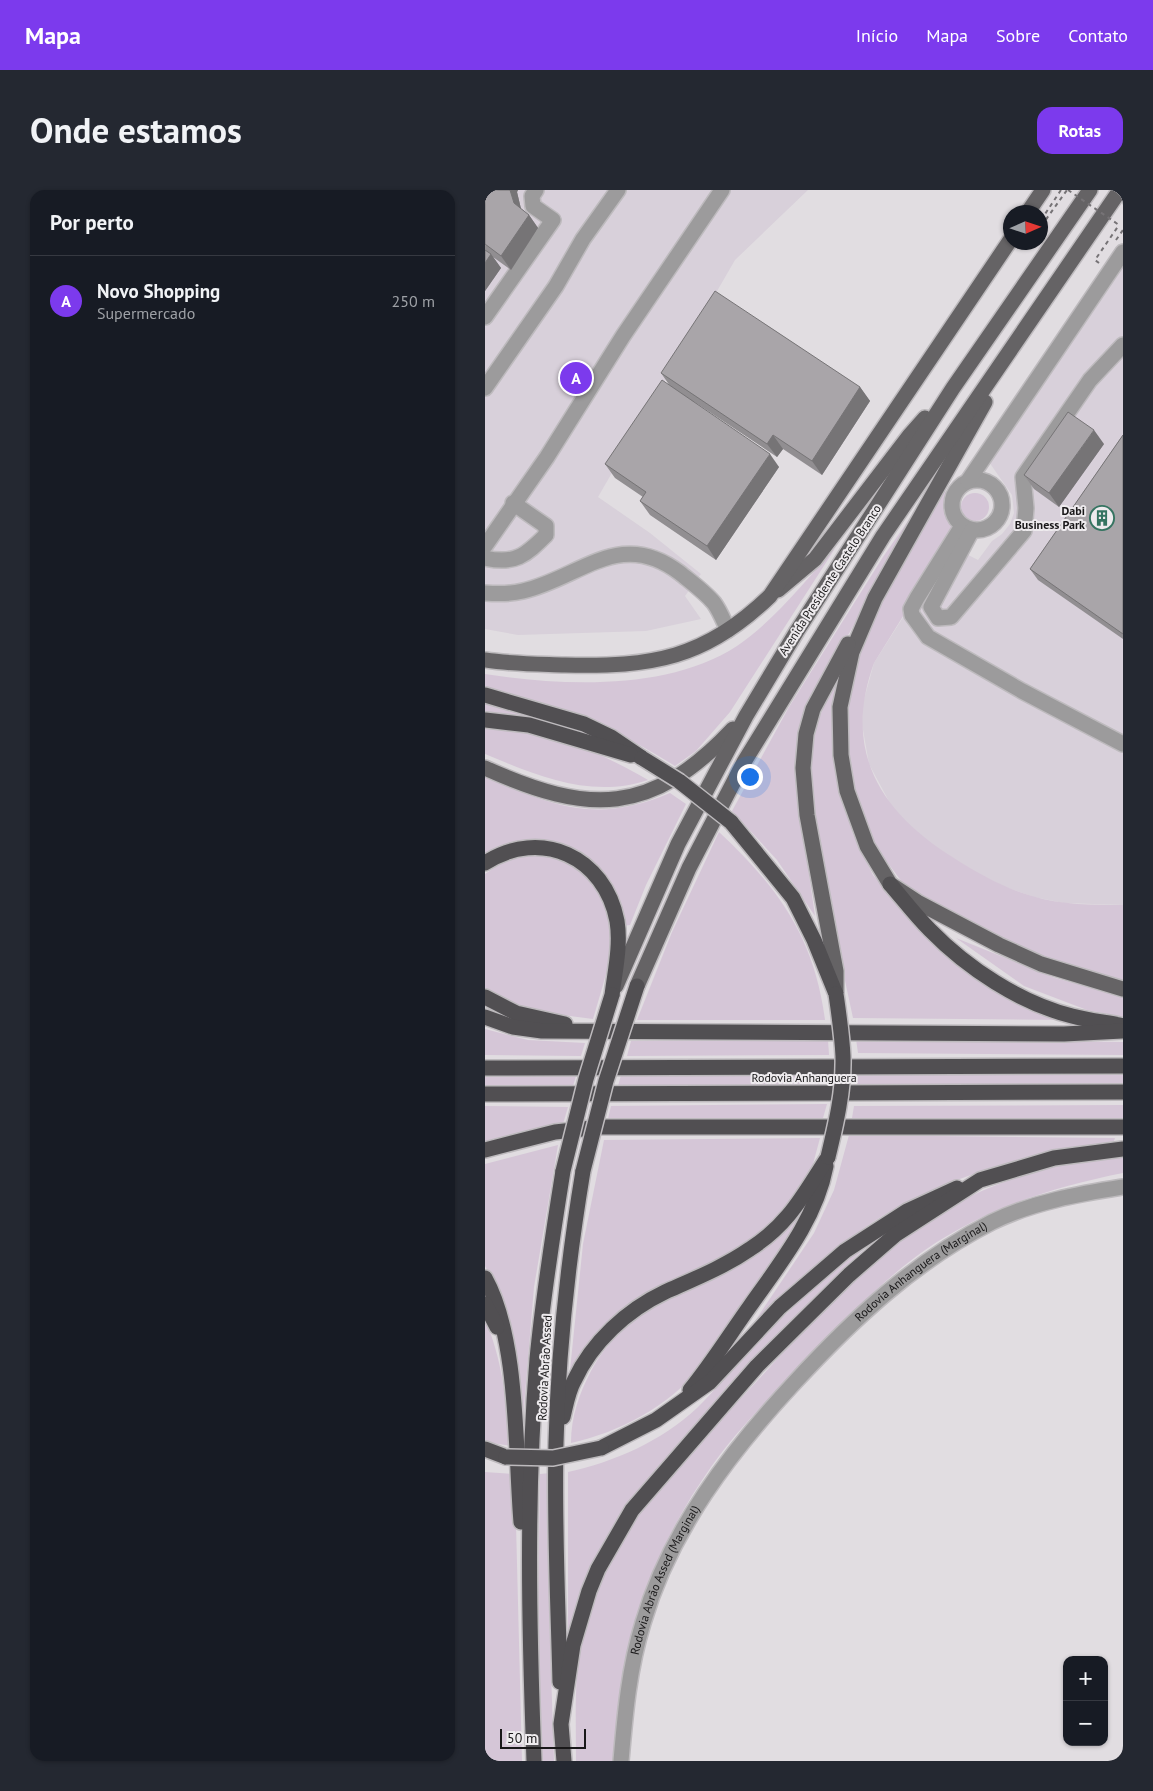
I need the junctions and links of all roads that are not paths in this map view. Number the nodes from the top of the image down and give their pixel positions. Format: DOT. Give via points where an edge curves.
graph roads {
  1 [pos="536,190"];
  2 [pos="619,190"];
  3 [pos="722,190"];
  4 [pos="1043,190"];
  5 [pos="1090,190"];
  6 [pos="1120,190"];
  7 [pos="1033,205"];
  8 [pos="1118,248"];
  9 [pos="1003,250"];
  10 [pos="485,318"];
  11 [pos="1017,341"];
  12 [pos="1123,345"];
  13 [pos="485,388"];
  14 [pos="953,388"];
  15 [pos="968,481"];
  16 [pos="513,503"];
  17 [pos="967,528"];
  18 [pos="485,546"];
  19 [pos="485,558"];
  20 [pos="485,593"];
  21 [pos="770,596"];
  22 [pos="875,598"];
  23 [pos="728,630"];
  24 [pos="487,660"];
  25 [pos="485,694"];
  26 [pos="745,716"];
  27 [pos="485,720"];
  28 [pos="1123,744"];
  29 [pos="642,758"];
  30 [pos="485,768"];
  31 [pos="485,863"];
  32 [pos="890,884"];
  33 [pos="637,986"];
  34 [pos="1123,989"];
  35 [pos="612,994"];
  36 [pos="836,994"];
  37 [pos="485,997"];
  38 [pos="485,1016"];
  39 [pos="1123,1026"];
  40 [pos="1123,1031"];
  41 [pos="611,1032"];
  42 [pos="1123,1066"];
  43 [pos="485,1068"];
  44 [pos="1123,1092"];
  45 [pos="485,1094"];
  46 [pos="1123,1126"];
  47 [pos="1123,1148"];
  48 [pos="485,1150"];
  49 [pos="828,1157"];
  50 [pos="980,1180"];
  51 [pos="1123,1187"];
  52 [pos="485,1278"];
  53 [pos="485,1304"];
  54 [pos="507,1354"];
  55 [pos="683,1399"];
  56 [pos="759,1420"];
  57 [pos="555,1442"];
  58 [pos="485,1449"];
  59 [pos="485,1456"];
  60 [pos="506,1457"];
  61 [pos="529,1627"];
  62 [pos="561,1724"];
  63 [pos="534,1761"];
  64 [pos="563,1761"];
  65 [pos="621,1761"];
  1 -- 10 [label="street" via="532,196 533,206 553,220"];
  2 -- 13 [label="street"];
  3 -- 16 [label="street" via="623,336 547,457"];
  4 -- 7 [label="main road"];
  5 -- 14 [label="main road, Avenida Presidente Castelo Branco"];
  6 -- 11 [label="main road, Avenida Presidente Castelo Branco"];
  8 -- 15 [label="street"];
  9 -- 21 [label="main road"];
  11 -- 22 [label="main road, Avenida Presidente Castelo Branco"];
  11 -- 33 [label="main road, Avenida Presidente Castelo Branco" via="883,536 743,762 689,868"];
  12 -- 17 [label="street" via="1090,380 1023,477 1024,531 951,617 938,618 931,607"];
  14 -- 21 [label="main road" via="909,436 815,559"];
  14 -- 26 [label="main road, Avenida Presidente Castelo Branco"];
  15 -- 17 [label="street" via="952,499 953,515"];
  15 -- 17 [label="street" via="992,485 1001,499 1000,515 995,522 981,530"];
  16 -- 18 [label="street"];
  16 -- 19 [label="street" via="545,526 546,535 525,554 501,562"];
  17 -- 28 [label="street" via="917,598 911,609 912,615 928,637"];
  20 -- 23 [label="street" via="524,591 600,558 636,554 669,564 691,582 715,603"];
  21 -- 23 [label="main road"];
  22 -- 32 [label="main road, Avenida Presidente Castelo Branco" via="847,668 840,707 840,747 853,813 867,846"];
  22 -- 36 [label="main road" via="817,698 804,749 807,815 836,971"];
  23 -- 24 [label="main road" via="685,654 648,663 592,666"];
  25 -- 29 [label="highway" via="583,724"];
  26 -- 30 [label="main road" via="690,769 635,796 601,800 561,796 521,784"];
  26 -- 35 [label="main road, Avenida Presidente Castelo Branco" via="678,844"];
  27 -- 29 [label="highway" via="554,731"];
  29 -- 36 [label="highway, bridge" via="708,802 749,840 793,898"];
  31 -- 35 [label="highway, Rodovia Abrão Assed" via="511,850 541,847 573,856 590,868 608,893 617,922 618,946"];
  32 -- 34 [label="main road" via="951,921 1024,956 1082,978"];
  32 -- 39 [label="highway" via="930,930 1003,986 1037,1004 1071,1016"];
  33 -- 57 [label="highway, Rodovia Abrão Assed, bridge" via="606,1081 583,1171 563,1309"];
  35 -- 61 [label="highway, Rodovia Abrão Assed, bridge" via="563,1171 550,1250 537,1359 530,1493"];
  36 -- 49 [label="highway, bridge" via="843,1075"];
  37 -- 41 [label="highway" via="532,1018"];
  38 -- 41 [label="highway" via="513,1027 543,1031"];
  40 -- 41 [label="highway" via="1064,1034"];
  42 -- 43 [label="highway, Rodovia Anhanguera"];
  44 -- 45 [label="highway, Rodovia Anhanguera"];
  46 -- 48 [label="highway" via="601,1127 555,1132"];
  47 -- 50 [label="highway" via="1054,1158"];
  49 -- 55 [label="highway" via="819,1195 788,1253"];
  49 -- 57 [label="highway" via="796,1208 765,1238 733,1260 645,1304 610,1331 573,1381"];
  50 -- 55 [label="highway" via="940,1194 907,1211 845,1251 780,1307 710,1382"];
  50 -- 62 [label="highway" via="895,1235 849,1275 757,1366 632,1510 607,1551 586,1600 573,1644"];
  51 -- 56 [label="street, Rodovia Anhanguera (Marginal)" via="1077,1194 993,1222 917,1267 867,1308"];
  52 -- 54 [label="highway" via="501,1317"];
  53 -- 54 [label="highway"];
  54 -- 61 [label="highway"];
  55 -- 60 [label="highway, bridge" via="656,1420 601,1448 553,1458"];
  56 -- 65 [label="street, Rodovia Abrão Assed (Marginal)" via="708,1486 672,1551 643,1621 625,1702"];
  57 -- 62 [label="highway, Rodovia Abrão Assed"];
  58 -- 60 [label="highway"];
  59 -- 60 [label="highway"];
  61 -- 63 [label="highway, Rodovia Abrão Assed"];
  62 -- 64 [label="highway"];
}
